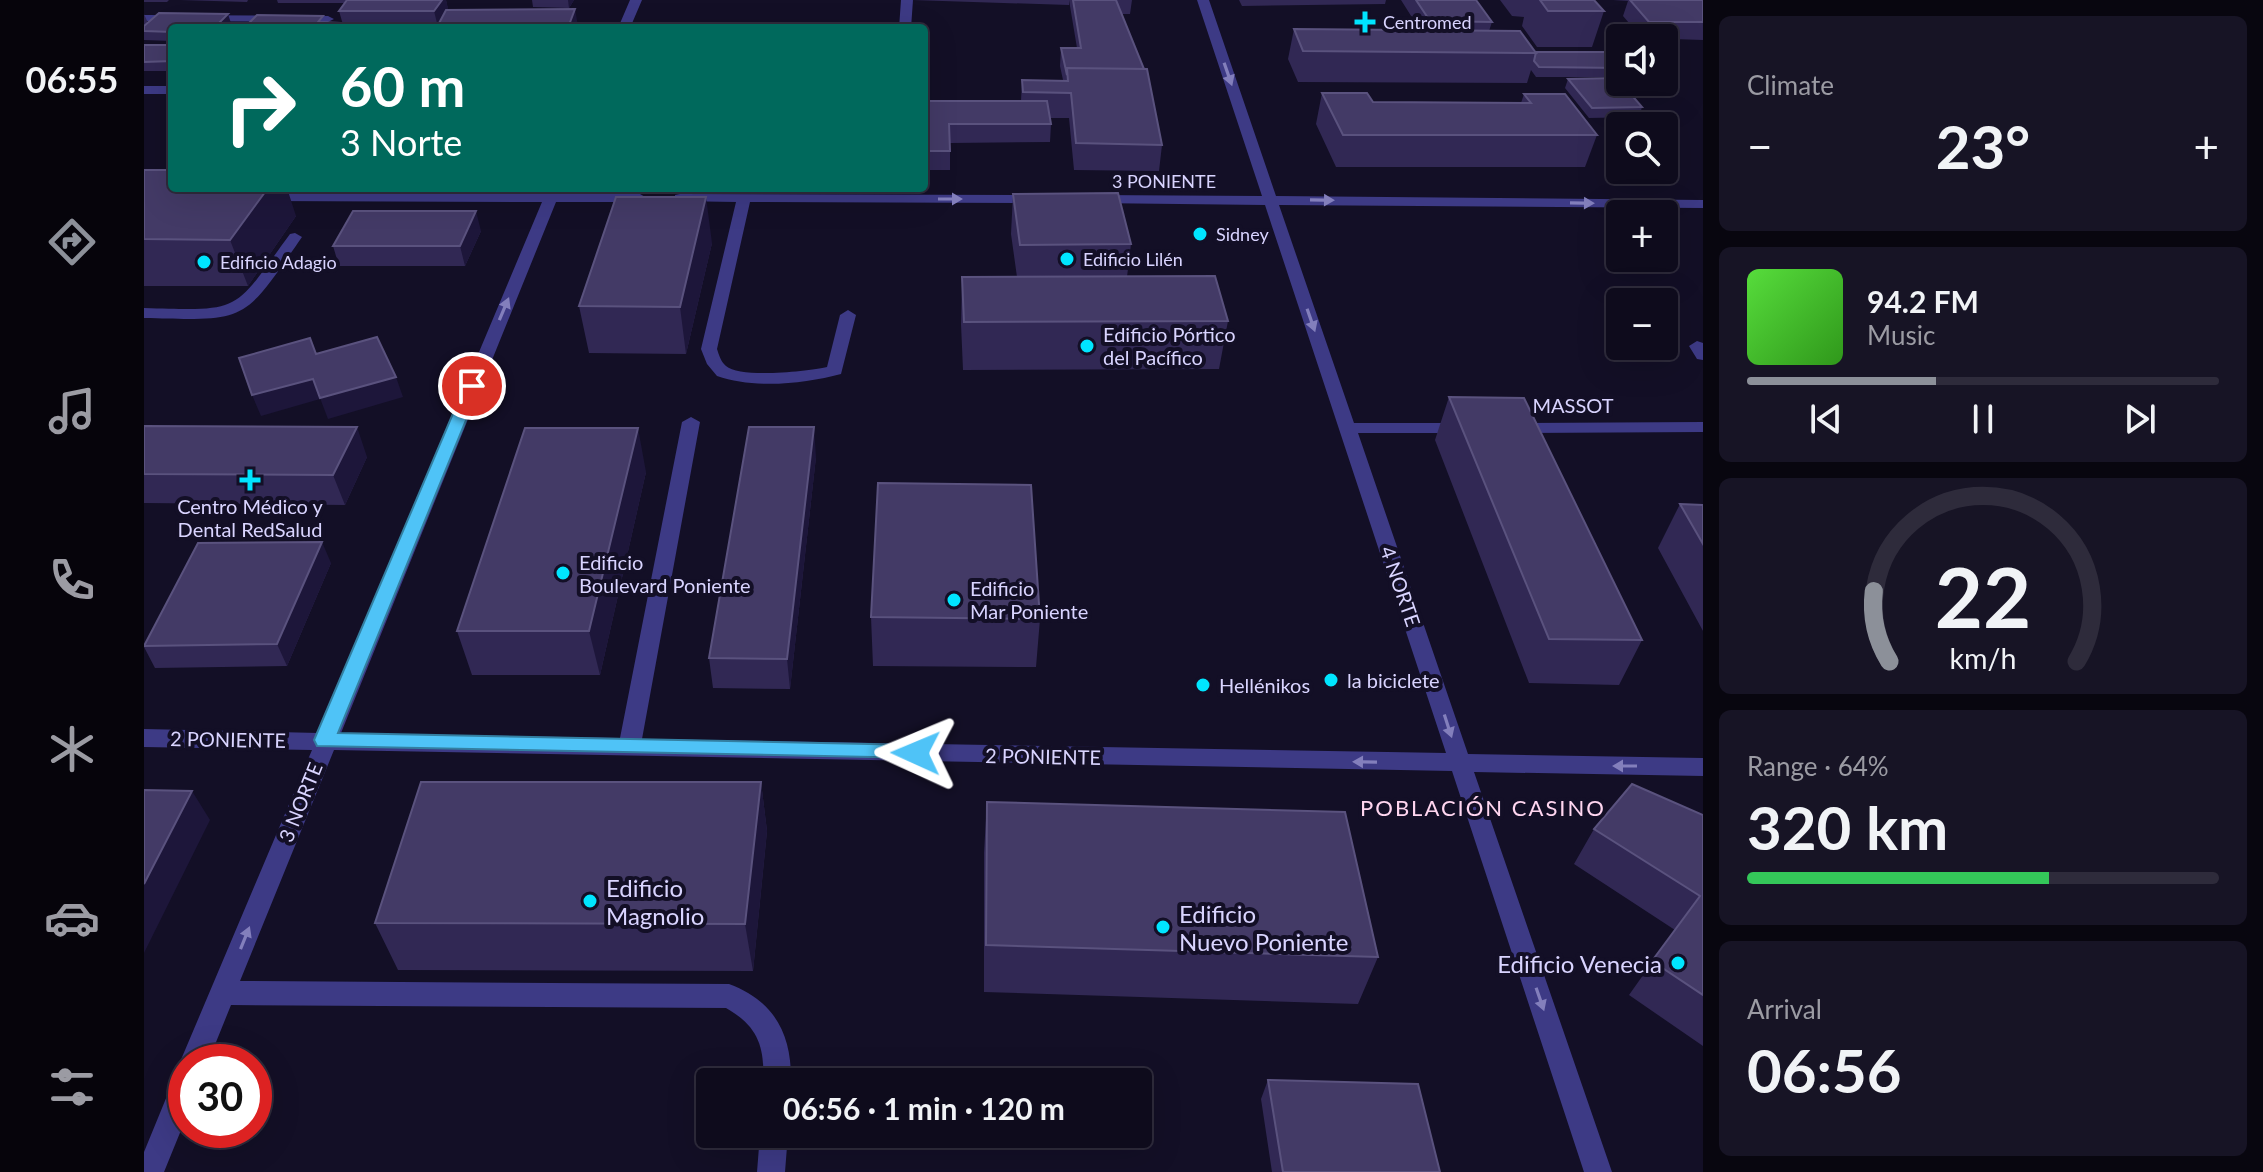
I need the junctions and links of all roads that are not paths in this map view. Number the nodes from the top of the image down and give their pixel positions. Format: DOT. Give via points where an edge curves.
graph roads {
  1 [pos="636,0"];
  2 [pos="907,0"];
  3 [pos="1203,0"];
  4 [pos="144,18"];
  5 [pos="328,19"];
  6 [pos="626,24"];
  7 [pos="905,24"];
  8 [pos="144,90"];
  9 [pos="168,90"];
  10 [pos="552,193"];
  11 [pos="256,197"];
  12 [pos="744,198"];
  13 [pos="1063,199"];
  14 [pos="1079,199"];
  15 [pos="1270,200"];
  16 [pos="1703,204"];
  17 [pos="295,237"];
  18 [pos="144,313"];
  19 [pos="848,315"];
  20 [pos="691,422"];
  21 [pos="1703,427"];
  22 [pos="1348,428"];
  23 [pos="144,738"];
  24 [pos="325,740"];
  25 [pos="629,747"];
  26 [pos="1461,765"];
  27 [pos="1703,767"];
  28 [pos="223,993"];
  29 [pos="202,1044"];
  30 [pos="778,1068"];
  31 [pos="168,1128"];
  32 [pos="773,1148"];
  33 [pos="150,1172"];
  34 [pos="771,1172"];
  35 [pos="1598,1172"];
  1 -- 6 [label="street"];
  2 -- 7 [label="street"];
  3 -- 15 [label="street, 4 NORTE, one-way"];
  4 -- 5 [label="street"];
  8 -- 9 [label="street"];
  10 -- 11 [label="street"];
  10 -- 12 [label="street"];
  24 -- 10 [label="street, 3 NORTE, one-way"];
  12 -- 13 [label="street, one-way"];
  12 -- 19 [label="street" via="709,349 714,364 726,374 820,376 835,370"];
  14 -- 15 [label="street, 3 PONIENTE"];
  15 -- 16 [label="street, 3 PONIENTE, one-way"];
  15 -- 22 [label="street, 4 NORTE, one-way"];
  17 -- 18 [label="street" via="235,309"];
  20 -- 25 [label="street"];
  21 -- 22 [label="street, MASSOT"];
  22 -- 26 [label="street, 4 NORTE, one-way"];
  23 -- 24 [label="street, 2 PONIENTE"];
  24 -- 25 [label="street, 2 PONIENTE"];
  28 -- 24 [label="street, 3 NORTE, one-way"];
  26 -- 25 [label="street, 2 PONIENTE, one-way"];
  27 -- 26 [label="street, 2 PONIENTE, one-way"];
  26 -- 35 [label="street, 4 NORTE, one-way"];
  28 -- 29 [label="street, 3 NORTE"];
  28 -- 30 [label="street" via="729,996 756,1009 772,1031"];
  31 -- 33 [label="street"];
  32 -- 34 [label="street"];
}
